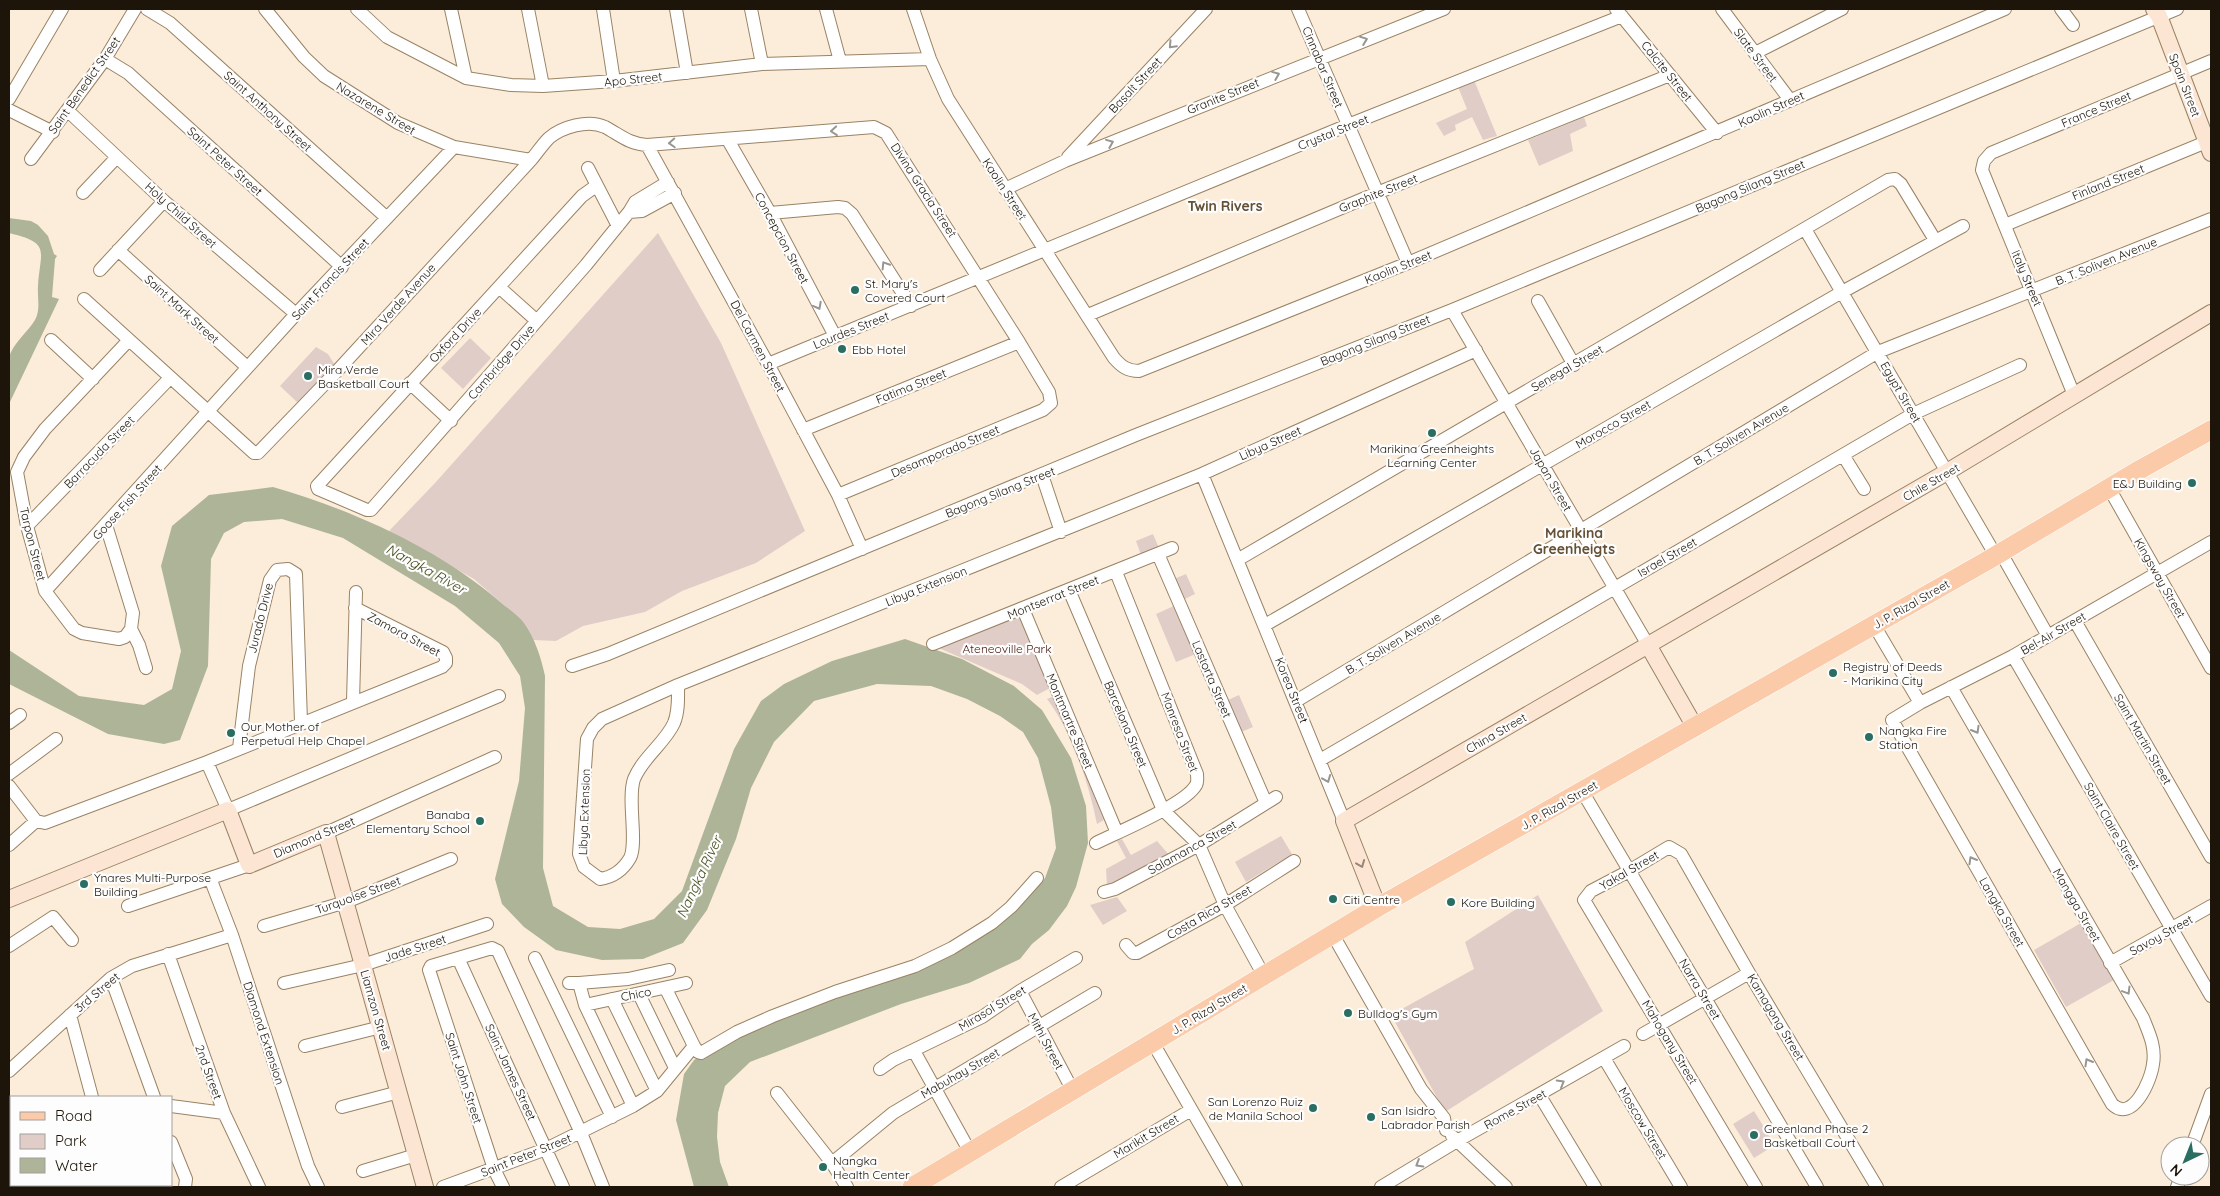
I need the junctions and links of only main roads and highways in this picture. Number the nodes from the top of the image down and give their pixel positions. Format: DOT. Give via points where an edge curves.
graph roads {
  1 [pos="2211,430"];
  2 [pos="912,1187"];
  1 -- 2 [label="main road, J. P. Rizal Street" via="1378,907"];
}
